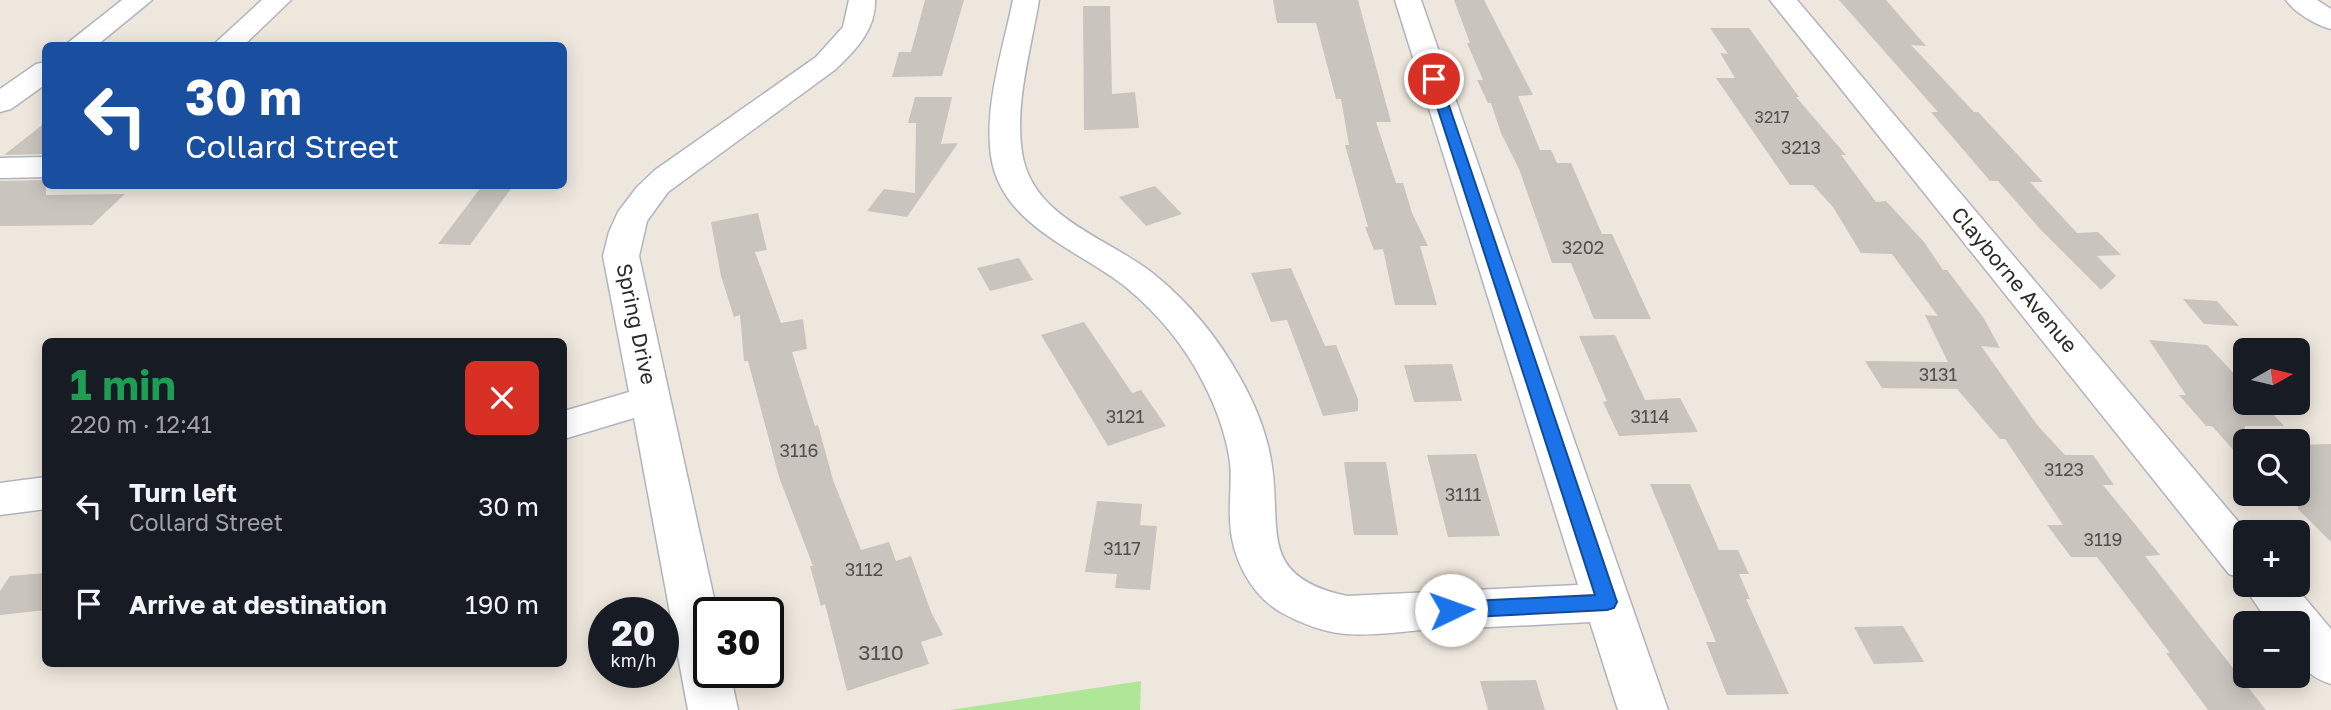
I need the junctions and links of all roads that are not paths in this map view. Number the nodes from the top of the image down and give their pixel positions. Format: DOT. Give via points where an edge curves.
graph roads {
  1 [pos="139,0"];
  2 [pos="278,0"];
  3 [pos="862,0"];
  4 [pos="1026,0"];
  5 [pos="1408,0"];
  6 [pos="1783,0"];
  7 [pos="2299,0"];
  8 [pos="2331,22"];
  9 [pos="83,42"];
  10 [pos="231,42"];
  11 [pos="42,73"];
  12 [pos="0,103"];
  13 [pos="42,167"];
  14 [pos="0,168"];
  15 [pos="652,399"];
  16 [pos="567,424"];
  17 [pos="42,494"];
  18 [pos="0,499"];
  19 [pos="2233,546"];
  20 [pos="2275,597"];
  21 [pos="1607,602"];
  22 [pos="2287,611"];
  23 [pos="2310,639"];
  24 [pos="2331,663"];
  25 [pos="713,710"];
  26 [pos="1643,710"];
  1 -- 9 [label="street"];
  2 -- 10 [label="street"];
  3 -- 15 [label="street, Spring Drive" via="859,24 841,49 666,177 630,217 621,256"];
  4 -- 21 [label="street" via="1008,109 1010,172 1033,208 1138,279 1165,303 1204,351 1240,421 1252,471 1253,531 1260,560 1271,578 1290,596 1347,615"];
  5 -- 21 [label="street"];
  6 -- 19 [label="street, Clayborne Avenue"];
  7 -- 8 [label="street"];
  11 -- 12 [label="street"];
  13 -- 14 [label="street"];
  15 -- 16 [label="street"];
  15 -- 25 [label="street, Spring Drive"];
  17 -- 18 [label="street"];
  20 -- 22 [label="street"];
  21 -- 26 [label="street"];
  23 -- 24 [label="street"];
}
